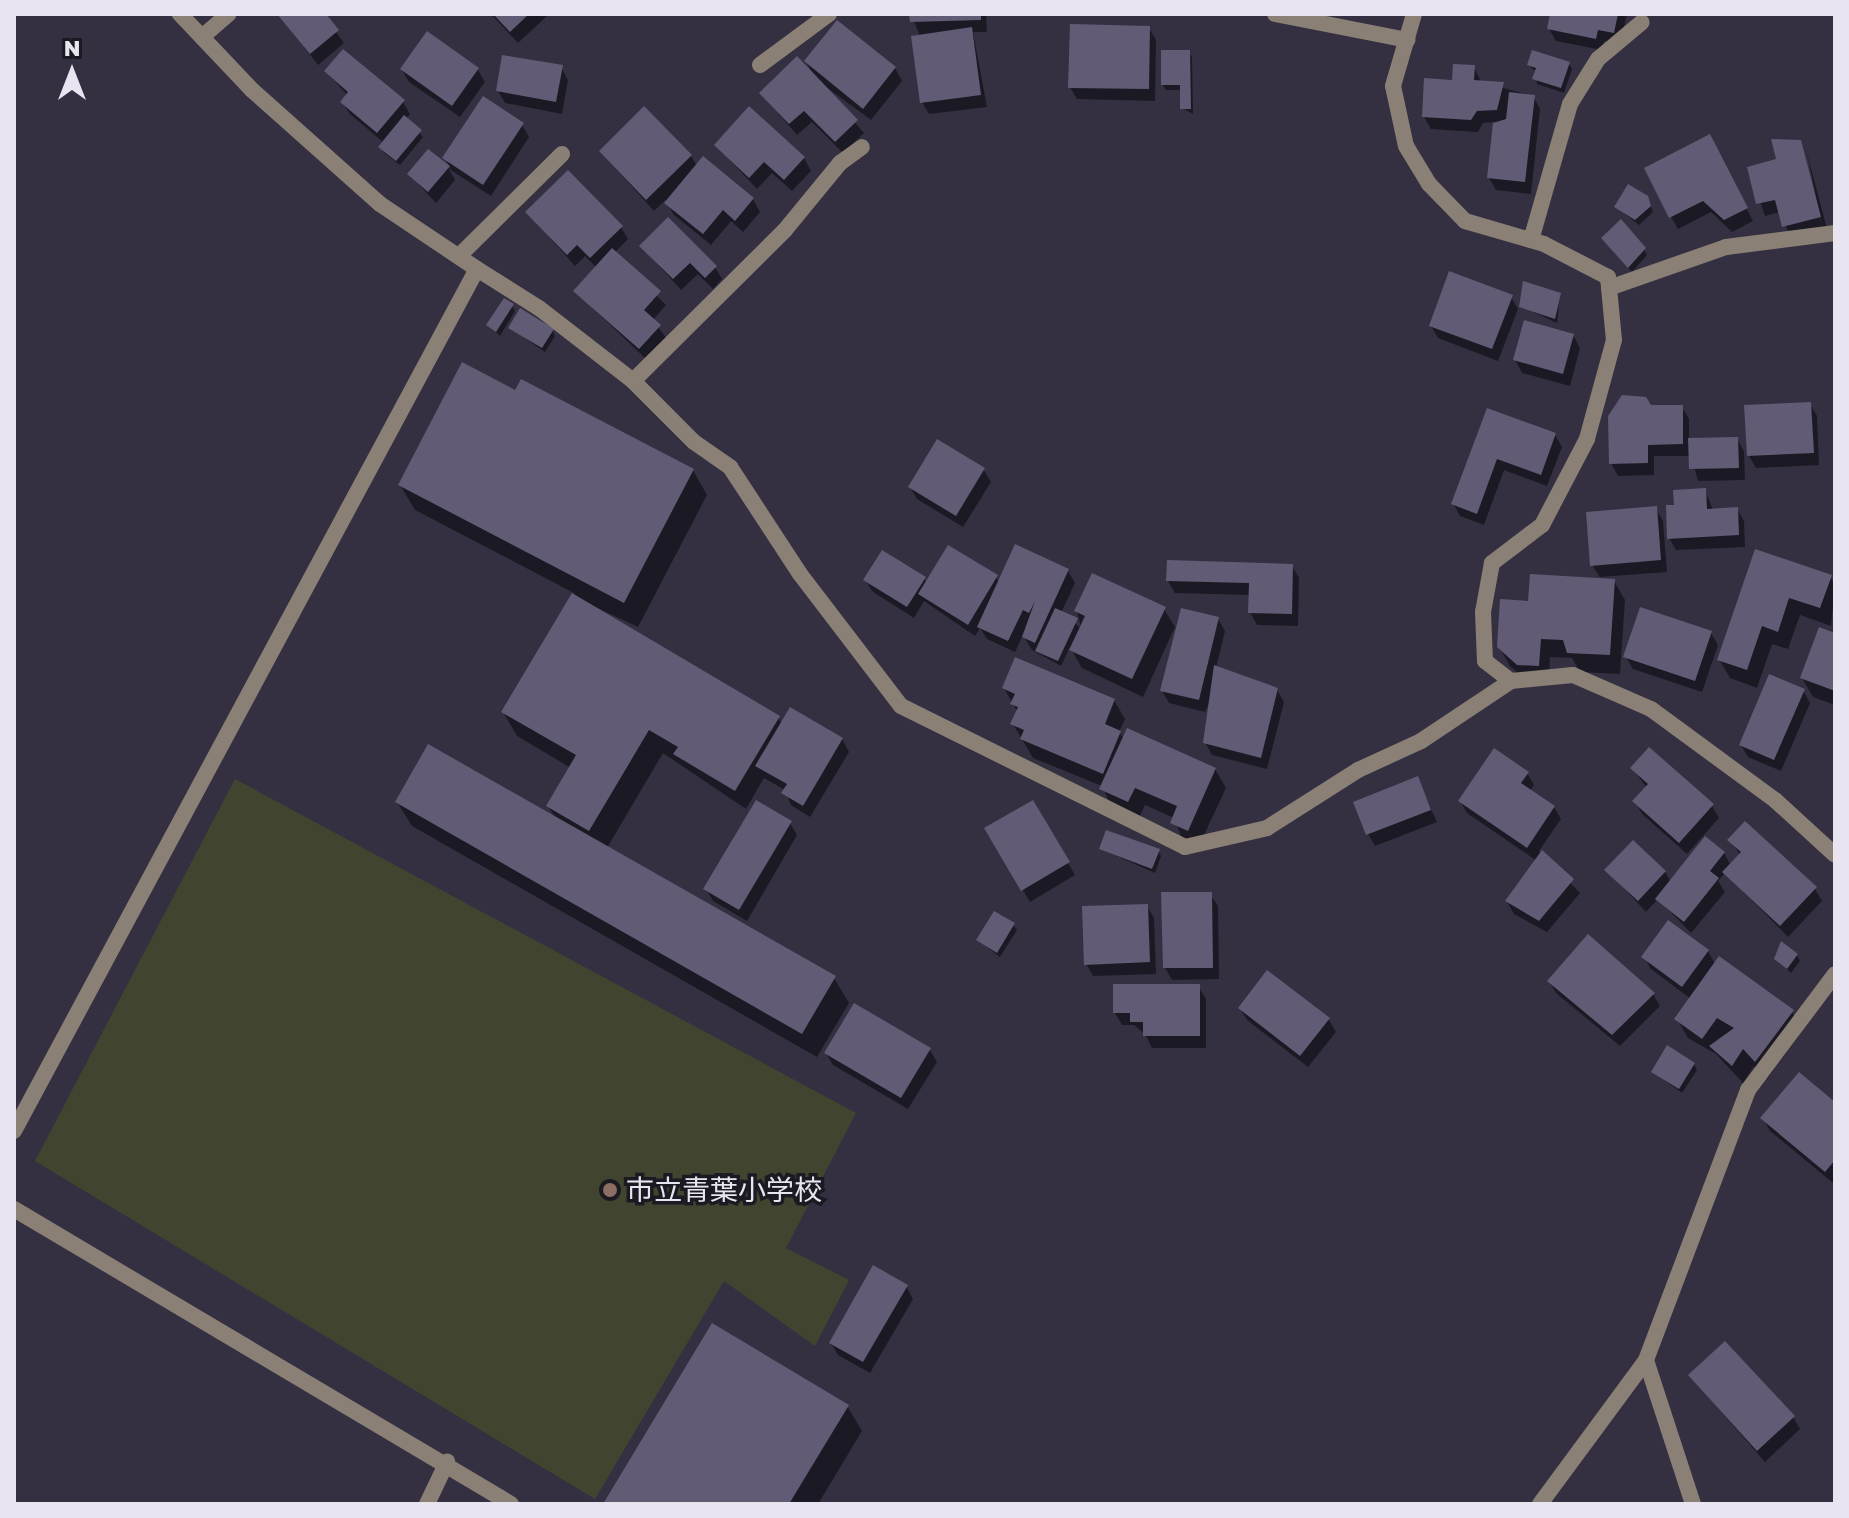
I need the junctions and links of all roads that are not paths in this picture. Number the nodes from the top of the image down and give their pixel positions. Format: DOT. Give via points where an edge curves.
graph roads {
  1 [pos="180,14"];
  2 [pos="228,14"];
  3 [pos="829,14"];
  4 [pos="1275,14"];
  5 [pos="1414,14"];
  6 [pos="1642,22"];
  7 [pos="202,37"];
  8 [pos="1407,40"];
  9 [pos="760,65"];
  10 [pos="862,147"];
  11 [pos="562,154"];
  12 [pos="1835,233"];
  13 [pos="1531,240"];
  14 [pos="459,256"];
  15 [pos="477,269"];
  16 [pos="1609,288"];
  17 [pos="633,381"];
  18 [pos="1511,681"];
  19 [pos="1835,855"];
  20 [pos="1835,974"];
  21 [pos="14,1131"];
  22 [pos="14,1209"];
  23 [pos="1646,1360"];
  24 [pos="447,1462"];
  25 [pos="427,1504"];
  26 [pos="511,1504"];
  27 [pos="1540,1504"];
  28 [pos="1693,1504"];
  1 -- 7 [label="street"];
  2 -- 7 [label="street"];
  3 -- 9 [label="street"];
  4 -- 8 [label="street"];
  5 -- 8 [label="street"];
  6 -- 13 [label="street" via="1598,59 1570,104"];
  7 -- 14 [label="street" via="252,90 380,204"];
  8 -- 13 [label="street" via="1393,86 1406,146 1429,184 1465,221"];
  10 -- 17 [label="street" via="840,163 785,230"];
  11 -- 14 [label="street"];
  12 -- 16 [label="street" via="1726,247"];
  13 -- 16 [label="street" via="1608,277"];
  14 -- 15 [label="street"];
  15 -- 17 [label="street" via="539,308"];
  15 -- 21 [label="street"];
  16 -- 18 [label="street" via="1614,340 1587,439 1542,525 1492,563 1483,612 1485,661"];
  17 -- 18 [label="street" via="694,442 730,467 800,574 901,706 1185,847 1267,828 1358,770 1421,741"];
  18 -- 19 [label="street" via="1573,675 1651,709 1775,800"];
  20 -- 23 [label="street" via="1748,1090"];
  22 -- 24 [label="street"];
  23 -- 27 [label="street"];
  23 -- 28 [label="street"];
  24 -- 25 [label="street"];
  24 -- 26 [label="street"];
}
